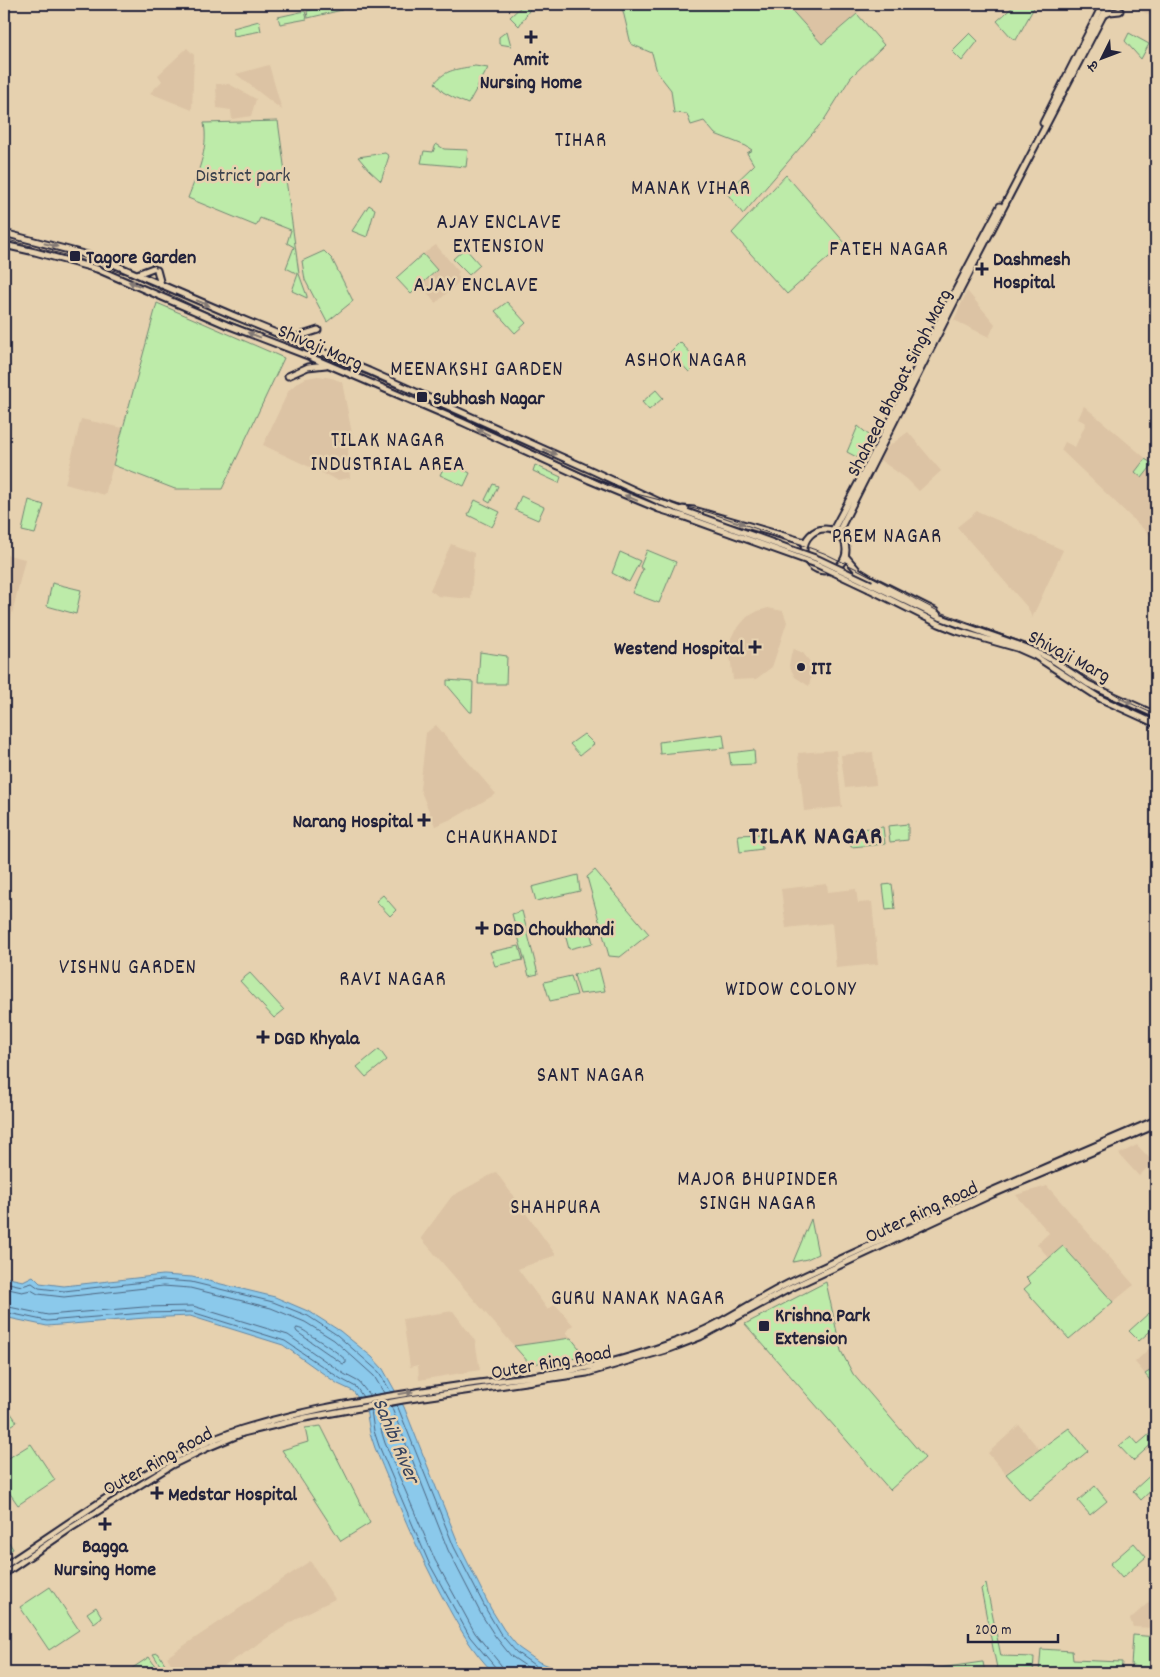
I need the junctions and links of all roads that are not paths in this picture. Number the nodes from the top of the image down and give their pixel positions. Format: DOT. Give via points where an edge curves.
graph roads {
  1 [pos="1098,4"];
  2 [pos="1103,4"];
  3 [pos="1109,4"];
  4 [pos="1120,7"];
  5 [pos="1101,14"];
  6 [pos="4,233"];
  7 [pos="4,245"];
  8 [pos="136,274"];
  9 [pos="161,285"];
  10 [pos="318,330"];
  11 [pos="290,339"];
  12 [pos="329,365"];
  13 [pos="288,376"];
  14 [pos="674,508"];
  15 [pos="686,515"];
  16 [pos="836,532"];
  17 [pos="805,542"];
  18 [pos="846,557"];
  19 [pos="939,617"];
  20 [pos="1156,715"];
  21 [pos="1156,724"];
  22 [pos="1156,1120"];
  23 [pos="1156,1125"];
  24 [pos="14,1563"];
  25 [pos="4,1566"];
  26 [pos="4,1574"];
  1 -- 5 [label="main road"];
  2 -- 5 [label="main road, Shaheed Bhagat Singh Marg"];
  3 -- 5 [label="main road, Shaheed Bhagat Singh Marg"];
  4 -- 5 [label="main road"];
  5 -- 16 [label="main road, Shaheed Bhagat Singh Marg"];
  6 -- 8 [label="main road, Shivaji Marg, one-way" via="99,258"];
  12 -- 7 [label="main road, Shivaji Marg, one-way" via="97,269"];
  8 -- 9 [label="main road, Shivaji Marg"];
  8 -- 9 [label="main road" via="155,269"];
  9 -- 11 [label="main road, Shivaji Marg, one-way"];
  10 -- 11 [label="main road"];
  11 -- 14 [label="main road, Shivaji Marg, one-way" via="369,371"];
  12 -- 13 [label="main road" via="308,367"];
  15 -- 12 [label="main road, Shivaji Marg, one-way" via="659,509 589,480"];
  14 -- 15 [label="main road"];
  14 -- 17 [label="main road, one-way" via="694,510"];
  15 -- 19 [label="main road, bridge" via="818,559"];
  15 -- 21 [label="main road, Shivaji Marg, bridge" via="816,564 957,631 1035,656 1101,699"];
  16 -- 17 [label="main road" via="818,530"];
  16 -- 18 [label="main road" via="845,541"];
  17 -- 18 [label="main road" via="805,558 819,571 835,569"];
  18 -- 19 [label="main road" via="864,575 935,611"];
  19 -- 20 [label="main road, Shivaji Marg, one-way" via="1036,651 1088,684"];
  24 -- 22 [label="main road, Outer Ring Road, one-way" via="133,1481 204,1443 243,1429 357,1402 586,1368 623,1359 697,1333 787,1284"];
  23 -- 24 [label="main road, Outer Ring Road" via="789,1288 707,1334 669,1349 587,1373 305,1418 225,1440 172,1465"];
  24 -- 25 [label="main road, Outer Ring Road"];
  24 -- 26 [label="main road, Outer Ring Road"];
}
